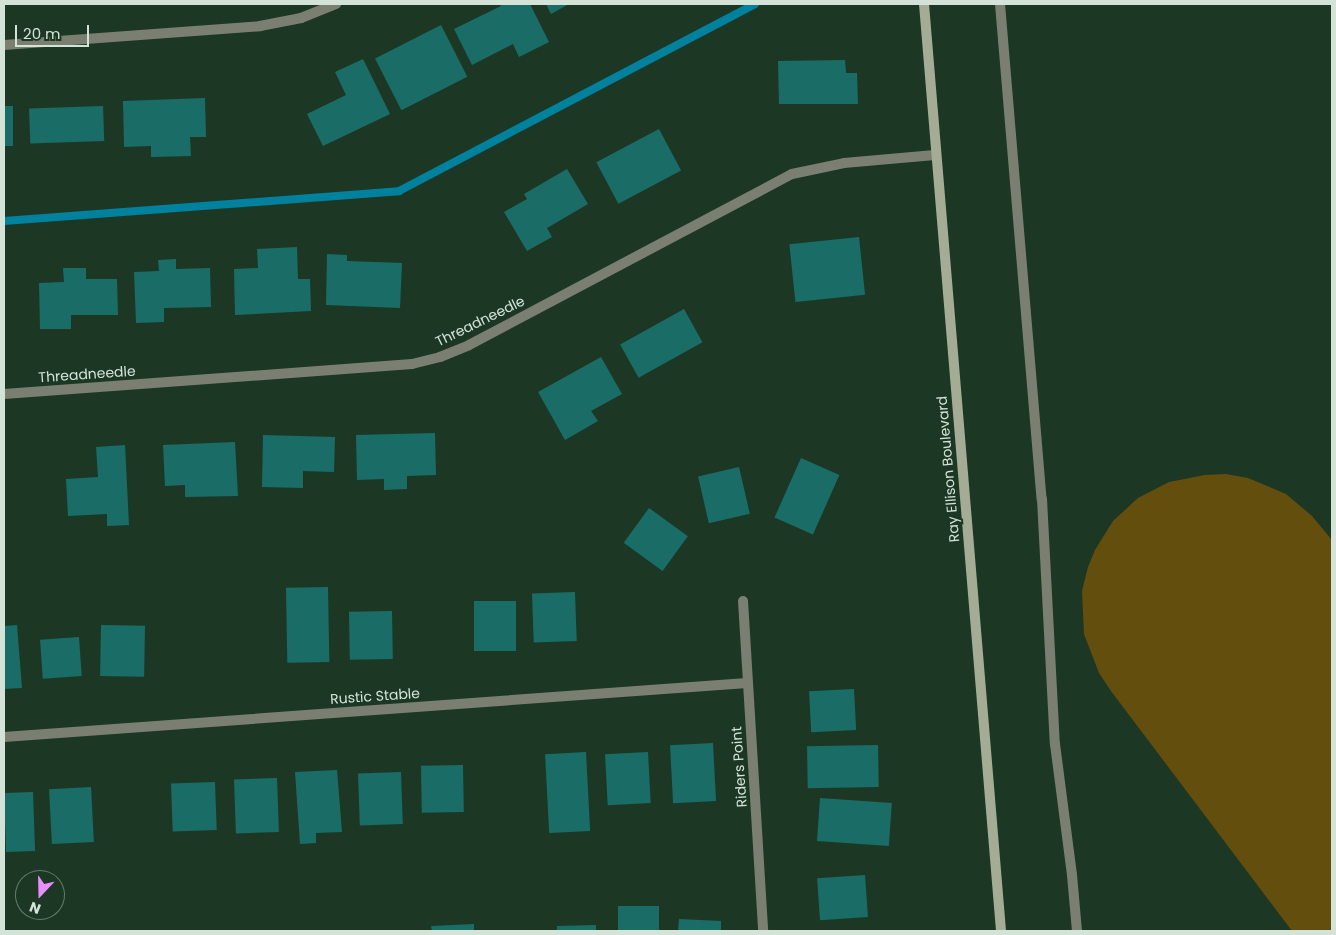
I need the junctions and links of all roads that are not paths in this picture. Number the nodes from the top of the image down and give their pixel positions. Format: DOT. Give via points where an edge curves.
graph roads {
  1 [pos="336,4"];
  2 [pos="924,4"];
  3 [pos="1000,4"];
  4 [pos="4,45"];
  5 [pos="935,155"];
  6 [pos="4,394"];
  7 [pos="742,601"];
  8 [pos="748,683"];
  9 [pos="4,737"];
  10 [pos="763,931"];
  11 [pos="1000,931"];
  12 [pos="1076,931"];
  1 -- 4 [label="street" via="301,18 260,26"];
  2 -- 5 [label="street, Ray Ellison Boulevard"];
  3 -- 12 [label="street" via="1042,499 1055,744"];
  5 -- 6 [label="street, Threadneedle" via="844,163 792,174 469,345 440,357 412,364"];
  5 -- 11 [label="street, Ray Ellison Boulevard"];
  7 -- 8 [label="street, Riders Point"];
  8 -- 9 [label="street, Rustic Stable"];
  8 -- 10 [label="street, Riders Point"];
}
